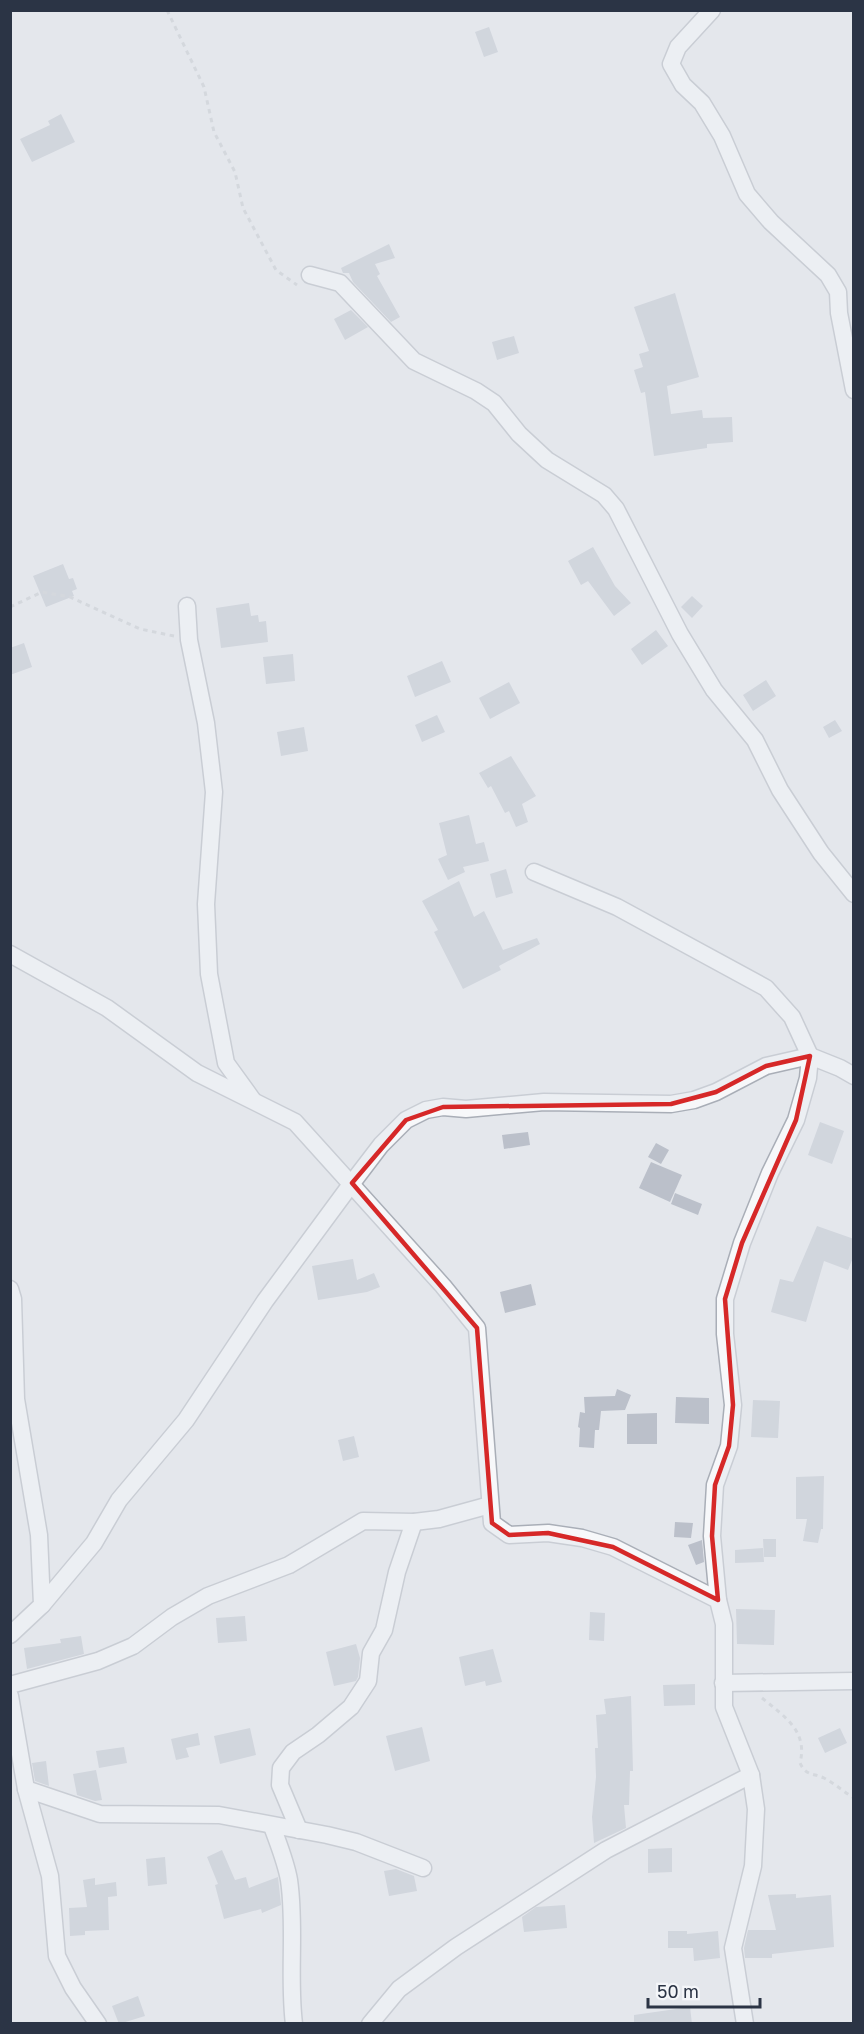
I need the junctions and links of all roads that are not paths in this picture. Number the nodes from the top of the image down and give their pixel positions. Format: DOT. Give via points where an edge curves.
graph roads {
  1 [pos="712,10"];
  2 [pos="310,275"];
  3 [pos="854,390"];
  4 [pos="187,606"];
  5 [pos="534,872"];
  6 [pos="854,894"];
  7 [pos="10,954"];
  8 [pos="810,1056"];
  9 [pos="854,1076"];
  10 [pos="254,1101"];
  11 [pos="352,1183"];
  12 [pos="10,1289"];
  13 [pos="490,1505"];
  14 [pos="414,1522"];
  15 [pos="718,1600"];
  16 [pos="42,1605"];
  17 [pos="10,1635"];
  18 [pos="854,1681"];
  19 [pos="723,1683"];
  20 [pos="10,1685"];
  21 [pos="10,1696"];
  22 [pos="751,1775"];
  23 [pos="26,1789"];
  24 [pos="272,1826"];
  25 [pos="299,1830"];
  26 [pos="423,1868"];
  27 [pos="98,2024"];
  28 [pos="294,2024"];
  29 [pos="370,2024"];
  30 [pos="745,2024"];
  1 -- 3 [label="street" via="678,47 671,64 682,86 702,103 722,136 747,194 828,275 838,292 838,313"];
  2 -- 6 [label="street" via="340,283 414,361 494,403 547,460 604,495 616,509 680,634 714,690 755,740 780,790 821,853"];
  4 -- 10 [label="street" via="214,792 206,904 209,974 226,1063"];
  5 -- 8 [label="street" via="617,907 766,988 788,1011"];
  7 -- 10 [label="street" via="107,1008 197,1073"];
  8 -- 9 [label="street"];
  8 -- 11 [label="street" via="766,1066 716,1092 671,1104 544,1102 426,1110 406,1120"];
  8 -- 15 [label="street" via="796,1120 742,1243 725,1299 724,1334 733,1406 729,1446 715,1485 712,1536"];
  10 -- 11 [label="street" via="296,1122"];
  11 -- 13 [label="street" via="477,1328"];
  11 -- 16 [label="street" via="265,1301 186,1420 118,1500 94,1543"];
  12 -- 16 [label="street" via="16,1399 39,1535"];
  13 -- 14 [label="street"];
  13 -- 15 [label="street" via="492,1523 509,1535 548,1533 613,1547"];
  14 -- 20 [label="street" via="363,1521 289,1565 208,1596 133,1646 98,1661"];
  14 -- 25 [label="street" via="384,1630 371,1653 368,1681 351,1707 293,1752 281,1768 280,1785"];
  15 -- 19 [label="street" via="724,1624"];
  16 -- 17 [label="street"];
  18 -- 19 [label="street"];
  19 -- 22 [label="street" via="724,1707"];
  21 -- 23 [label="street"];
  22 -- 29 [label="street" via="606,1850 456,1947 399,1989"];
  22 -- 30 [label="street" via="756,1844 733,1947"];
  23 -- 24 [label="street" via="100,1814 219,1815"];
  23 -- 27 [label="street" via="50,1876 57,1956"];
  24 -- 25 [label="street"];
  24 -- 28 [label="street" via="289,1878"];
  25 -- 26 [label="street" via="356,1842"];
}
